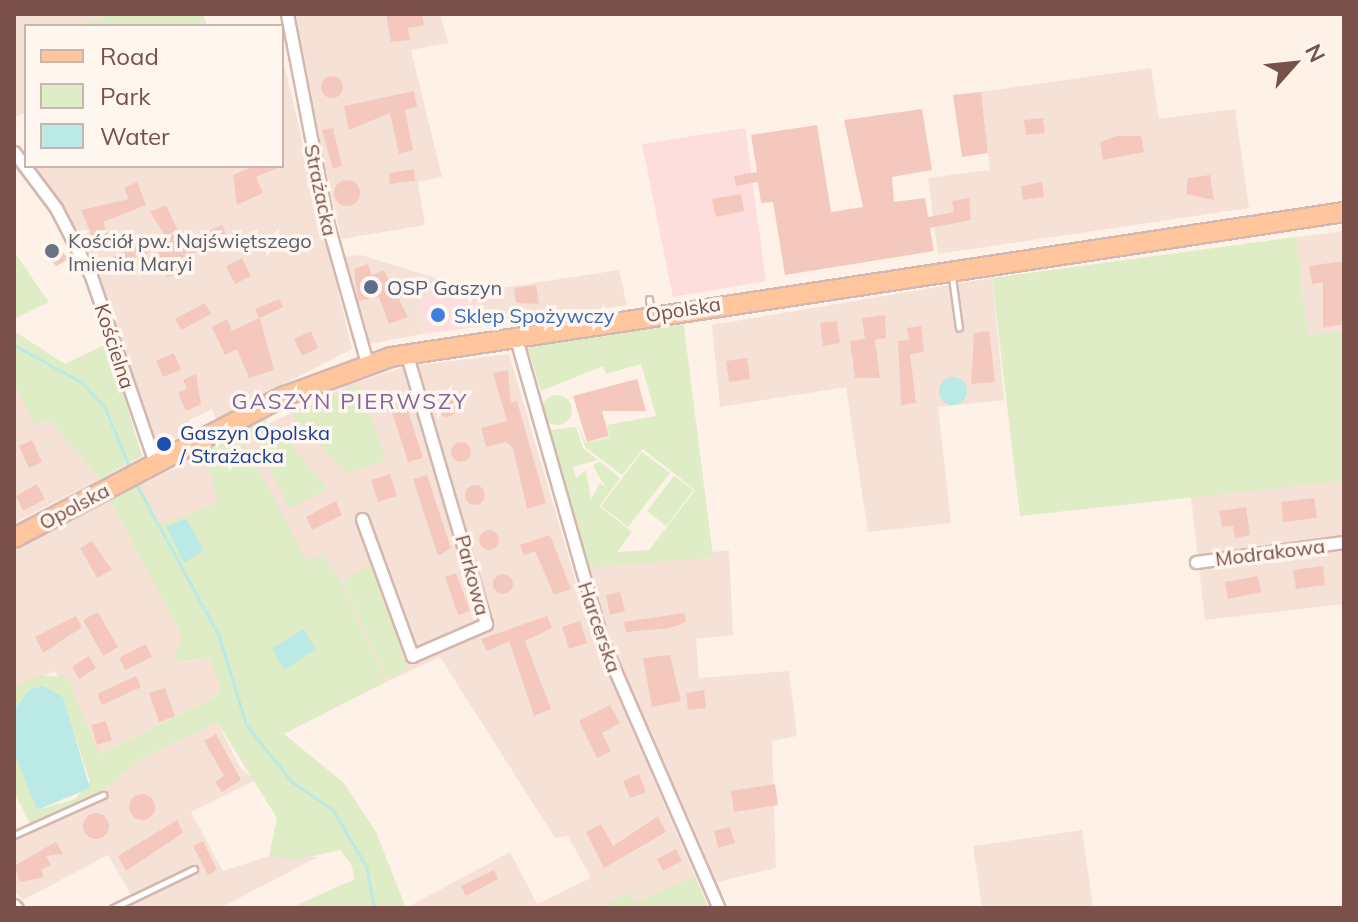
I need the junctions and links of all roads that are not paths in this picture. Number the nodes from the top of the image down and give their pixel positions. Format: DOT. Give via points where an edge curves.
graph roads {
  1 [pos="287,14"];
  2 [pos="26,168"];
  3 [pos="1344,212"];
  4 [pos="951,268"];
  5 [pos="959,328"];
  6 [pos="515,335"];
  7 [pos="406,353"];
  8 [pos="367,363"];
  9 [pos="155,463"];
  10 [pos="362,519"];
  11 [pos="14,538"];
  12 [pos="1344,542"];
  13 [pos="1196,562"];
  14 [pos="103,795"];
  15 [pos="14,835"];
  16 [pos="194,869"];
  17 [pos="113,908"];
  18 [pos="719,908"];
  1 -- 8 [label="street, Strażacka" via="328,225"];
  2 -- 9 [label="street, Kościelna" via="56,208 91,276"];
  3 -- 4 [label="main road, Opolska"];
  4 -- 5 [label="lane"];
  4 -- 6 [label="main road, Opolska" via="650,307"];
  6 -- 7 [label="main road, Opolska"];
  6 -- 18 [label="street, Harcerska" via="603,643"];
  7 -- 8 [label="main road, Opolska"];
  7 -- 10 [label="street, Parkowa" via="486,624 412,656"];
  8 -- 9 [label="main road, Opolska" via="293,392"];
  9 -- 11 [label="main road, Opolska"];
  12 -- 13 [label="street, Modrakowa"];
  14 -- 15 [label="lane"];
  16 -- 17 [label="lane"];
}
